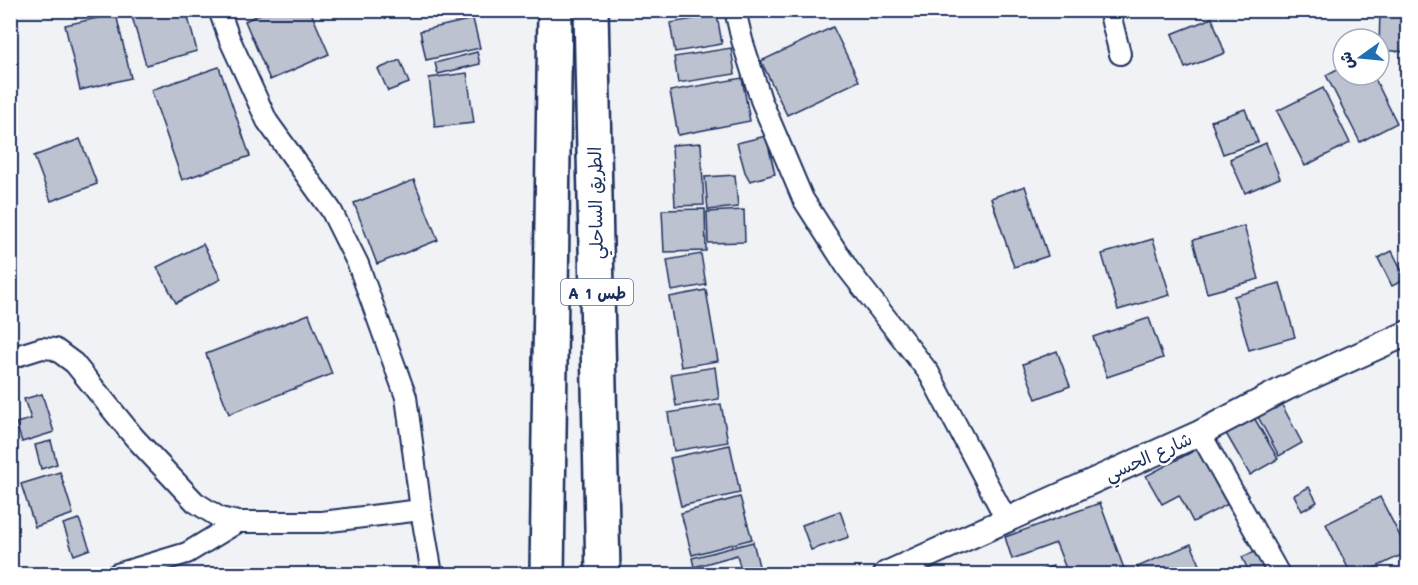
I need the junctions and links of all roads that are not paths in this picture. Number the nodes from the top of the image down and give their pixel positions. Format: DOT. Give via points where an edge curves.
graph roads {
  1 [pos="219,10"];
  2 [pos="555,10"];
  3 [pos="591,10"];
  4 [pos="735,10"];
  5 [pos="1109,10"];
  6 [pos="1120,54"];
  7 [pos="1407,333"];
  8 [pos="10,358"];
  9 [pos="1200,433"];
  10 [pos="421,510"];
  11 [pos="1006,519"];
  12 [pos="238,522"];
  13 [pos="117,574"];
  14 [pos="432,574"];
  15 [pos="547,574"];
  16 [pos="603,574"];
  17 [pos="886,574"];
  18 [pos="1279,574"];
  1 -- 10 [label="street" via="267,121 332,210 358,264 406,397"];
  2 -- 15 [label="highway, A 1 طس"];
  3 -- 16 [label="highway, الطريق الساحلي / A 1 طس"];
  4 -- 11 [label="street" via="761,100 803,199 849,269 929,373"];
  5 -- 6 [label="street"];
  7 -- 9 [label="street, شارع الحسي" via="1286,388"];
  8 -- 12 [label="street" via="42,348 55,350 74,363 134,437 195,502 220,518"];
  9 -- 11 [label="street, شارع الحسي"];
  9 -- 18 [label="street"];
  10 -- 12 [label="street" via="322,522"];
  10 -- 14 [label="street"];
  11 -- 17 [label="street, شارع الحسي"];
  12 -- 13 [label="street" via="187,553"];
}
